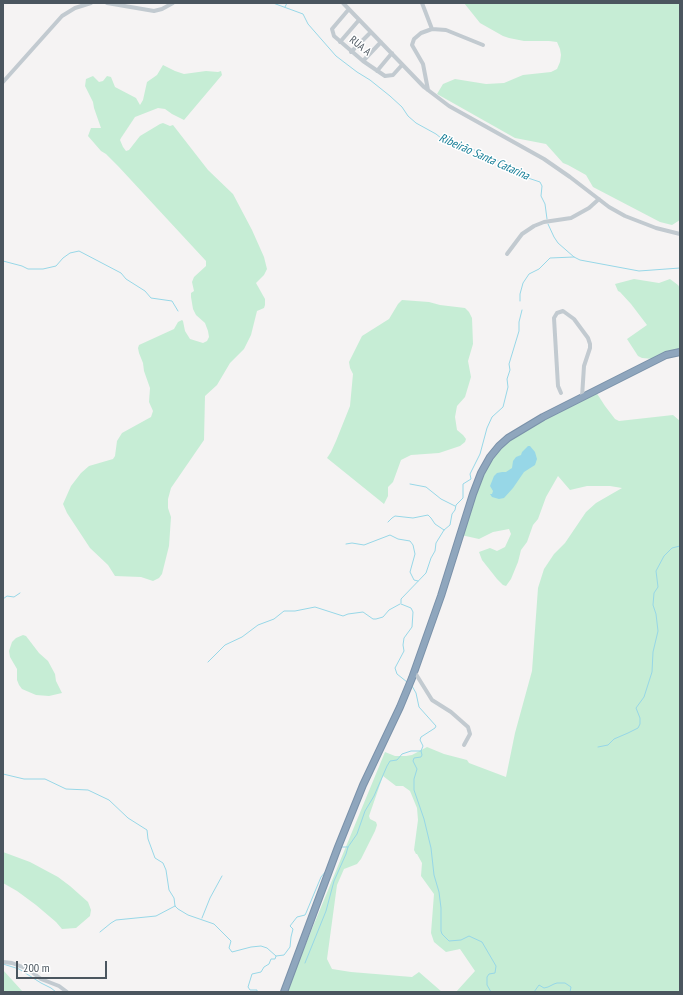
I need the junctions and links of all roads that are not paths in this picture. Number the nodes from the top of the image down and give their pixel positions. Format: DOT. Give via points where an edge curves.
graph roads {
  1 [pos="91,3"];
  2 [pos="108,3"];
  3 [pos="173,3"];
  4 [pos="343,3"];
  5 [pos="422,3"];
  6 [pos="349,9"];
  7 [pos="360,20"];
  8 [pos="432,29"];
  9 [pos="370,32"];
  10 [pos="340,42"];
  11 [pos="381,42"];
  12 [pos="483,45"];
  13 [pos="351,52"];
  14 [pos="392,54"];
  15 [pos="363,61"];
  16 [pos="402,65"];
  17 [pos="377,71"];
  18 [pos="3,82"];
  19 [pos="428,90"];
  20 [pos="599,199"];
  21 [pos="680,234"];
  22 [pos="507,254"];
  23 [pos="680,352"];
  24 [pos="561,393"];
  25 [pos="582,397"];
  26 [pos="414,671"];
  27 [pos="464,745"];
  28 [pos="3,962"];
  29 [pos="67,992"];
  30 [pos="284,992"];
  1 -- 18 [label="street" via="62,16"];
  2 -- 3 [label="street" via="154,11"];
  4 -- 6 [label="street"];
  5 -- 8 [label="street"];
  6 -- 7 [label="street"];
  6 -- 10 [label="street, RUA A" via="332,29"];
  7 -- 9 [label="street"];
  7 -- 10 [label="street"];
  8 -- 12 [label="street" via="446,30"];
  8 -- 19 [label="street" via="412,42 423,64"];
  9 -- 11 [label="street"];
  9 -- 13 [label="street"];
  10 -- 13 [label="street, RUA A"];
  11 -- 14 [label="street"];
  11 -- 15 [label="street"];
  13 -- 15 [label="street, RUA A"];
  14 -- 16 [label="street"];
  14 -- 17 [label="street"];
  15 -- 17 [label="street, RUA A"];
  16 -- 17 [label="street" via="388,76"];
  16 -- 19 [label="street"];
  19 -- 20 [label="street" via="449,106 544,159"];
  20 -- 21 [label="street" via="641,223"];
  20 -- 22 [label="street" via="589,208 570,218 534,226 522,234"];
  23 -- 25 [label="highway" via="666,355"];
  24 -- 25 [label="street" via="558,386 554,318 557,313 563,311 574,319 590,344 584,366"];
  25 -- 26 [label="highway" via="516,432 499,446 486,463 473,494"];
  26 -- 27 [label="street" via="432,700 452,712 468,727 470,734"];
  26 -- 30 [label="highway" via="352,812"];
  28 -- 29 [label="street" via="28,969"];
}
